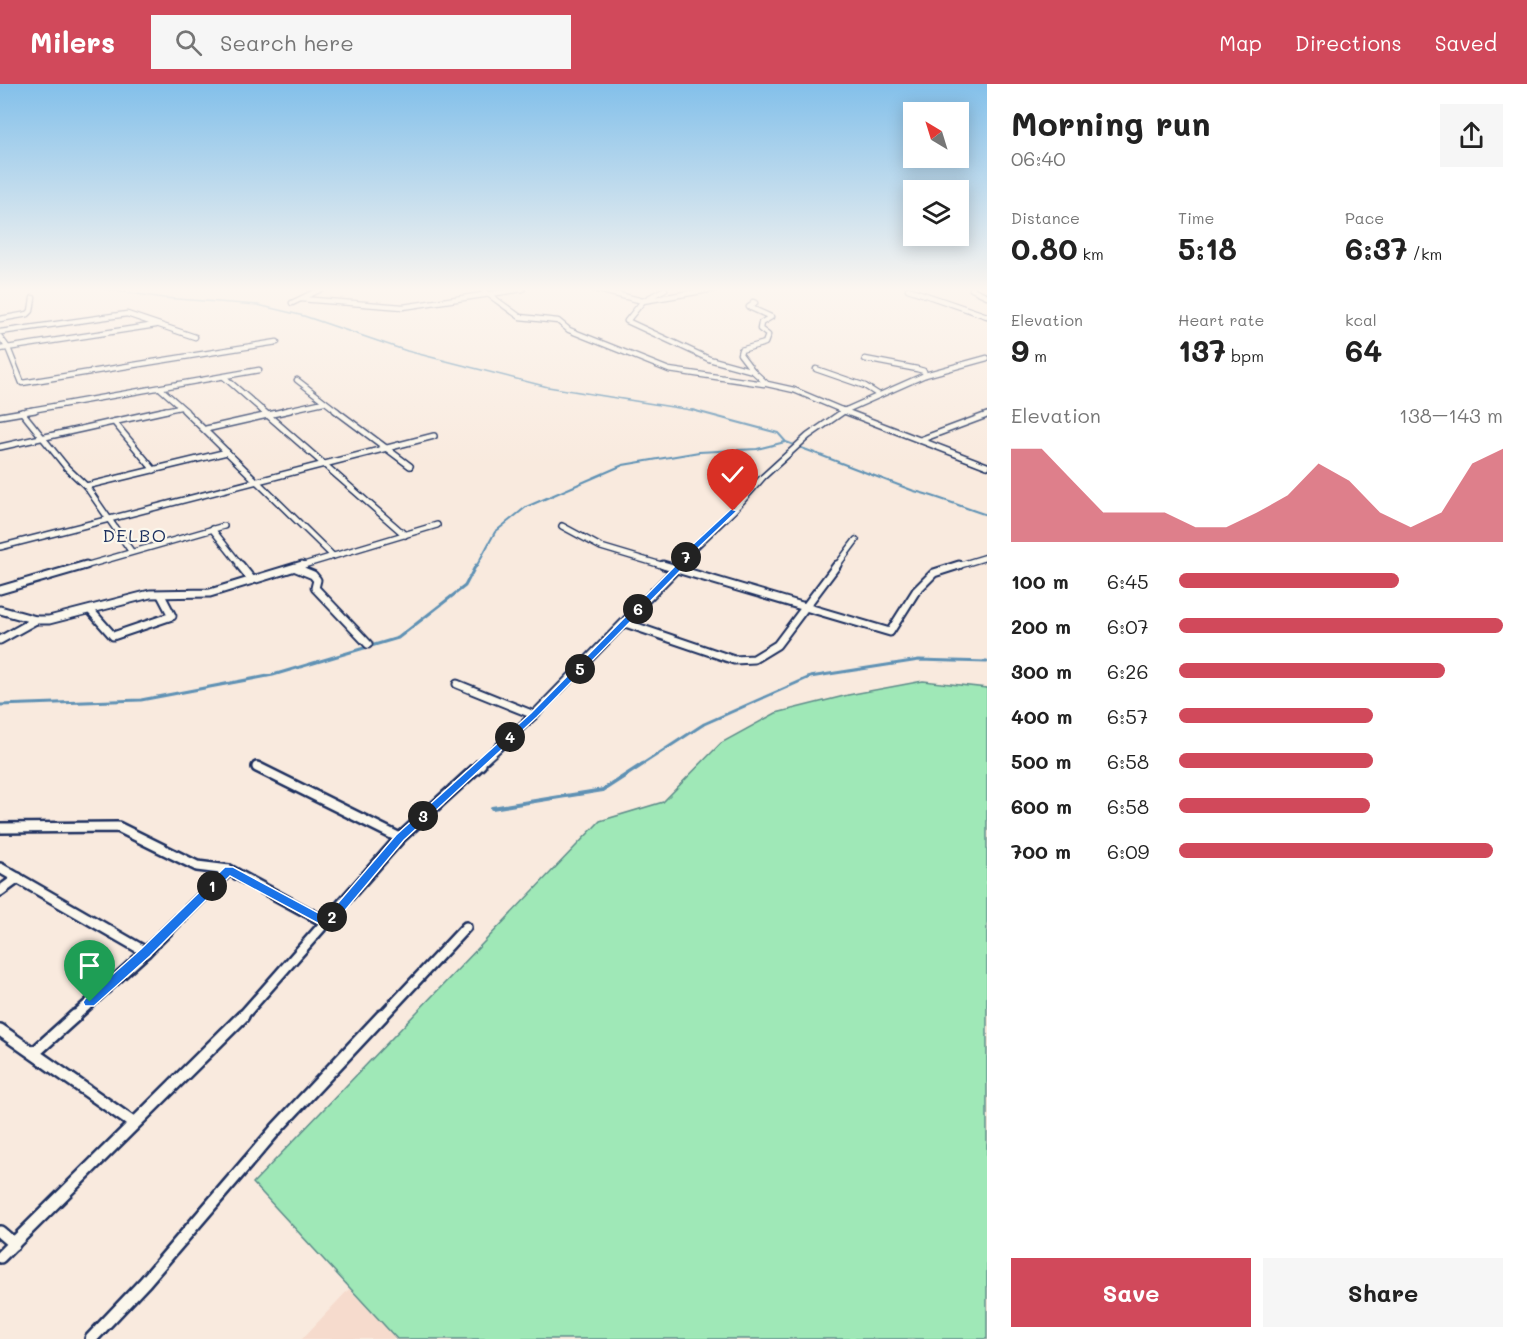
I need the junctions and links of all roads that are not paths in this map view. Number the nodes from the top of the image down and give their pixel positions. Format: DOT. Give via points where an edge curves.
graph roads {
  1 [pos="8,348"];
  2 [pos="242,348"];
  3 [pos="611,348"];
  4 [pos="682,348"];
  5 [pos="749,348"];
  6 [pos="0,349"];
  7 [pos="865,358"];
  8 [pos="987,358"];
  9 [pos="816,369"];
  10 [pos="259,370"];
  11 [pos="753,371"];
  12 [pos="925,375"];
  13 [pos="224,377"];
  14 [pos="297,380"];
  15 [pos="767,384"];
  16 [pos="161,389"];
  17 [pos="879,395"];
  18 [pos="324,402"];
  19 [pos="180,407"];
  20 [pos="844,411"];
  21 [pos="22,412"];
  22 [pos="987,414"];
  23 [pos="266,415"];
  24 [pos="0,416"];
  25 [pos="114,422"];
  26 [pos="206,429"];
  27 [pos="434,436"];
  28 [pos="45,438"];
  29 [pos="920,440"];
  30 [pos="0,447"];
  31 [pos="382,448"];
  32 [pos="227,452"];
  33 [pos="321,464"];
  34 [pos="410,466"];
  35 [pos="987,466"];
  36 [pos="154,470"];
  37 [pos="256,481"];
  38 [pos="86,486"];
  39 [pos="108,519"];
  40 [pos="437,525"];
  41 [pos="224,526"];
  42 [pos="561,526"];
  43 [pos="212,529"];
  44 [pos="405,535"];
  45 [pos="856,540"];
  46 [pos="0,548"];
  47 [pos="131,551"];
  48 [pos="333,556"];
  49 [pos="987,557"];
  50 [pos="296,568"];
  51 [pos="677,569"];
  52 [pos="252,580"];
  53 [pos="0,590"];
  54 [pos="161,595"];
  55 [pos="804,609"];
  56 [pos="0,610"];
  57 [pos="91,611"];
  58 [pos="36,620"];
  59 [pos="625,622"];
  60 [pos="0,640"];
  61 [pos="368,644"];
  62 [pos="457,684"];
  63 [pos="534,715"];
  64 [pos="257,767"];
  65 [pos="0,828"];
  66 [pos="400,838"];
  67 [pos="0,868"];
  68 [pos="229,870"];
  69 [pos="18,878"];
  70 [pos="0,891"];
  71 [pos="327,923"];
  72 [pos="466,927"];
  73 [pos="146,952"];
  74 [pos="0,1030"];
  75 [pos="34,1053"];
  76 [pos="133,1124"];
  77 [pos="0,1232"];
  78 [pos="14,1244"];
  79 [pos="0,1257"];
  80 [pos="91,1339"];
  1 -- 2 [label="street" via="22,383"];
  1 -- 6 [label="street"];
  3 -- 15 [label="street" via="658,367"];
  4 -- 11 [label="street" via="709,360"];
  5 -- 11 [label="street" via="740,354"];
  7 -- 12 [label="street" via="917,369"];
  8 -- 12 [label="street"];
  9 -- 17 [label="street" via="866,386"];
  10 -- 13 [label="street"];
  11 -- 15 [label="street"];
  12 -- 17 [label="street"];
  13 -- 16 [label="street"];
  13 -- 23 [label="street"];
  14 -- 18 [label="street"];
  15 -- 20 [label="street" via="794,390"];
  16 -- 19 [label="street"];
  16 -- 21 [label="street"];
  17 -- 20 [label="street"];
  18 -- 23 [label="street"];
  18 -- 31 [label="street"];
  19 -- 25 [label="street"];
  19 -- 26 [label="street"];
  20 -- 29 [label="street"];
  20 -- 51 [label="street" via="808,436 763,477"];
  21 -- 24 [label="street"];
  21 -- 28 [label="street"];
  22 -- 29 [label="street"];
  23 -- 26 [label="street"];
  23 -- 33 [label="street"];
  25 -- 28 [label="street"];
  25 -- 36 [label="street"];
  26 -- 32 [label="street"];
  27 -- 31 [label="street"];
  28 -- 30 [label="street"];
  28 -- 38 [label="street"];
  29 -- 35 [label="street"];
  31 -- 33 [label="street"];
  31 -- 34 [label="street"];
  32 -- 36 [label="street"];
  32 -- 37 [label="street"];
  33 -- 37 [label="street"];
  33 -- 44 [label="street"];
  36 -- 38 [label="street"];
  37 -- 39 [label="street"];
  37 -- 48 [label="street"];
  38 -- 39 [label="street"];
  39 -- 46 [label="street"];
  39 -- 47 [label="street"];
  40 -- 44 [label="street"];
  41 -- 43 [label="street"];
  42 -- 51 [label="street" via="601,547"];
  43 -- 47 [label="street"];
  43 -- 52 [label="street"];
  44 -- 48 [label="street"];
  45 -- 55 [label="street"];
  47 -- 53 [label="street"];
  48 -- 50 [label="street"];
  49 -- 55 [label="street" via="934,573 916,591 890,632"];
  50 -- 52 [label="street"];
  50 -- 61 [label="street" via="313,575 317,580 315,588"];
  51 -- 55 [label="street"];
  51 -- 59 [label="street"];
  52 -- 54 [label="street" via="203,594"];
  54 -- 57 [label="street" via="135,597"];
  54 -- 57 [label="street" via="172,616 113,636"];
  55 -- 59 [label="street" via="777,645 754,659 734,660"];
  56 -- 58 [label="street"];
  57 -- 58 [label="street"];
  58 -- 60 [label="street"];
  59 -- 63 [label="street"];
  62 -- 63 [label="street"];
  63 -- 66 [label="street"];
  64 -- 66 [label="street"];
  65 -- 68 [label="street" via="118,827 197,866"];
  66 -- 71 [label="street"];
  67 -- 69 [label="street"];
  68 -- 71 [label="street"];
  68 -- 73 [label="street"];
  69 -- 70 [label="street"];
  69 -- 73 [label="street"];
  71 -- 76 [label="street" via="231,1029"];
  72 -- 80 [label="street" via="278,1128"];
  73 -- 75 [label="street"];
  74 -- 75 [label="street"];
  75 -- 76 [label="street"];
  76 -- 78 [label="street"];
  77 -- 78 [label="street"];
  78 -- 79 [label="street"];
}
